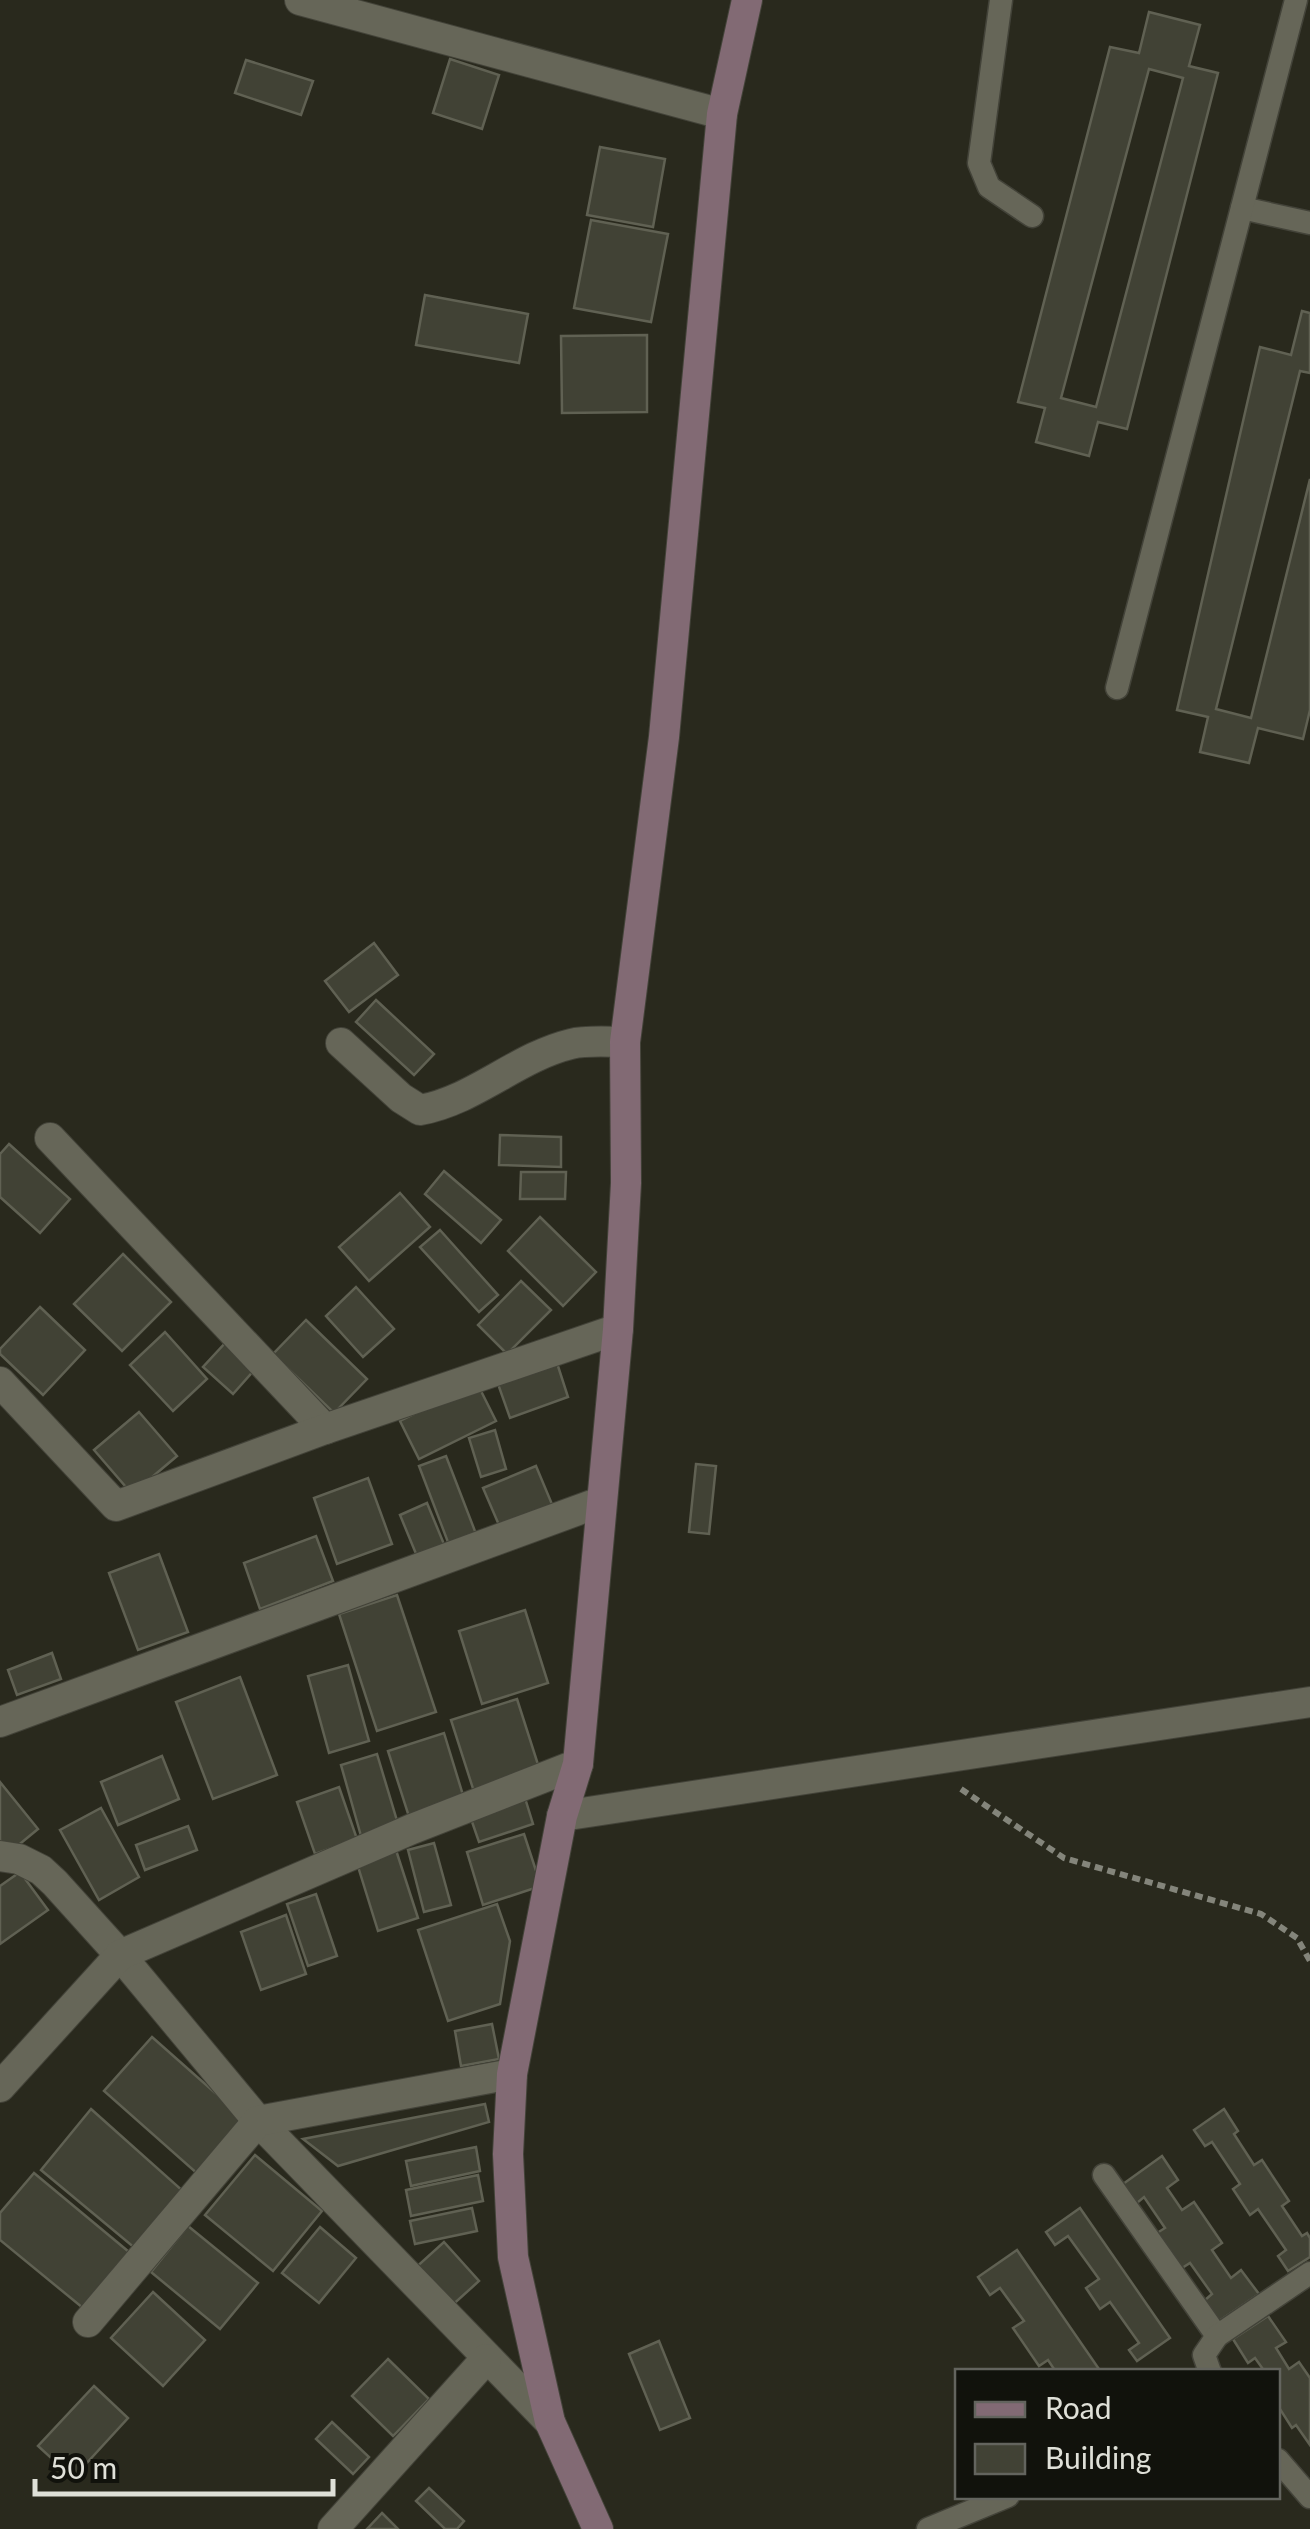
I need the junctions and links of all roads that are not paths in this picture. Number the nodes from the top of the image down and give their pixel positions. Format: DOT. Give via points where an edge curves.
graph roads {
  1 [pos="300,0"];
  2 [pos="747,0"];
  3 [pos="1002,0"];
  4 [pos="1296,0"];
  5 [pos="722,114"];
  6 [pos="1242,208"];
  7 [pos="1032,216"];
  8 [pos="1310,224"];
  9 [pos="1117,688"];
  10 [pos="626,1042"];
  11 [pos="342,1043"];
  12 [pos="50,1138"];
  13 [pos="618,1329"];
  14 [pos="0,1382"];
  15 [pos="325,1429"];
  16 [pos="600,1502"];
  17 [pos="1310,1702"];
  18 [pos="0,1722"];
  19 [pos="578,1764"];
  20 [pos="562,1816"];
  21 [pos="0,1856"];
  22 [pos="120,1955"];
  23 [pos="512,2074"];
  24 [pos="0,2087"];
  25 [pos="258,2121"];
  26 [pos="1104,2175"];
  27 [pos="1310,2273"];
  28 [pos="88,2322"];
  29 [pos="1216,2336"];
  30 [pos="486,2359"];
  31 [pos="1209,2369"];
  32 [pos="550,2422"];
  33 [pos="1280,2462"];
  34 [pos="1310,2496"];
  35 [pos="1001,2499"];
  36 [pos="333,2529"];
  37 [pos="598,2529"];
  38 [pos="928,2529"];
  1 -- 5 [label="street"];
  2 -- 5 [label="street"];
  3 -- 7 [label="lane" via="978,162 989,187"];
  4 -- 6 [label="lane"];
  5 -- 10 [label="street" via="664,737"];
  6 -- 8 [label="lane"];
  6 -- 9 [label="lane"];
  10 -- 11 [label="street" via="572,1043 449,1104 420,1110"];
  10 -- 13 [label="street"];
  12 -- 15 [label="street"];
  13 -- 15 [label="street"];
  13 -- 16 [label="street"];
  14 -- 15 [label="street" via="116,1506"];
  16 -- 18 [label="street"];
  16 -- 19 [label="street"];
  17 -- 20 [label="street"];
  19 -- 20 [label="street"];
  19 -- 22 [label="street"];
  20 -- 23 [label="street"];
  21 -- 22 [label="street" via="40,1870"];
  22 -- 24 [label="street"];
  22 -- 25 [label="street"];
  23 -- 25 [label="street"];
  23 -- 32 [label="street" via="513,2258"];
  25 -- 28 [label="street"];
  25 -- 30 [label="street"];
  26 -- 29 [label="lane"];
  27 -- 29 [label="lane"];
  29 -- 31 [label="lane" via="1204,2356"];
  30 -- 32 [label="street"];
  30 -- 36 [label="street"];
  32 -- 37 [label="street"];
  33 -- 34 [label="lane"];
  35 -- 38 [label="lane"];
}
